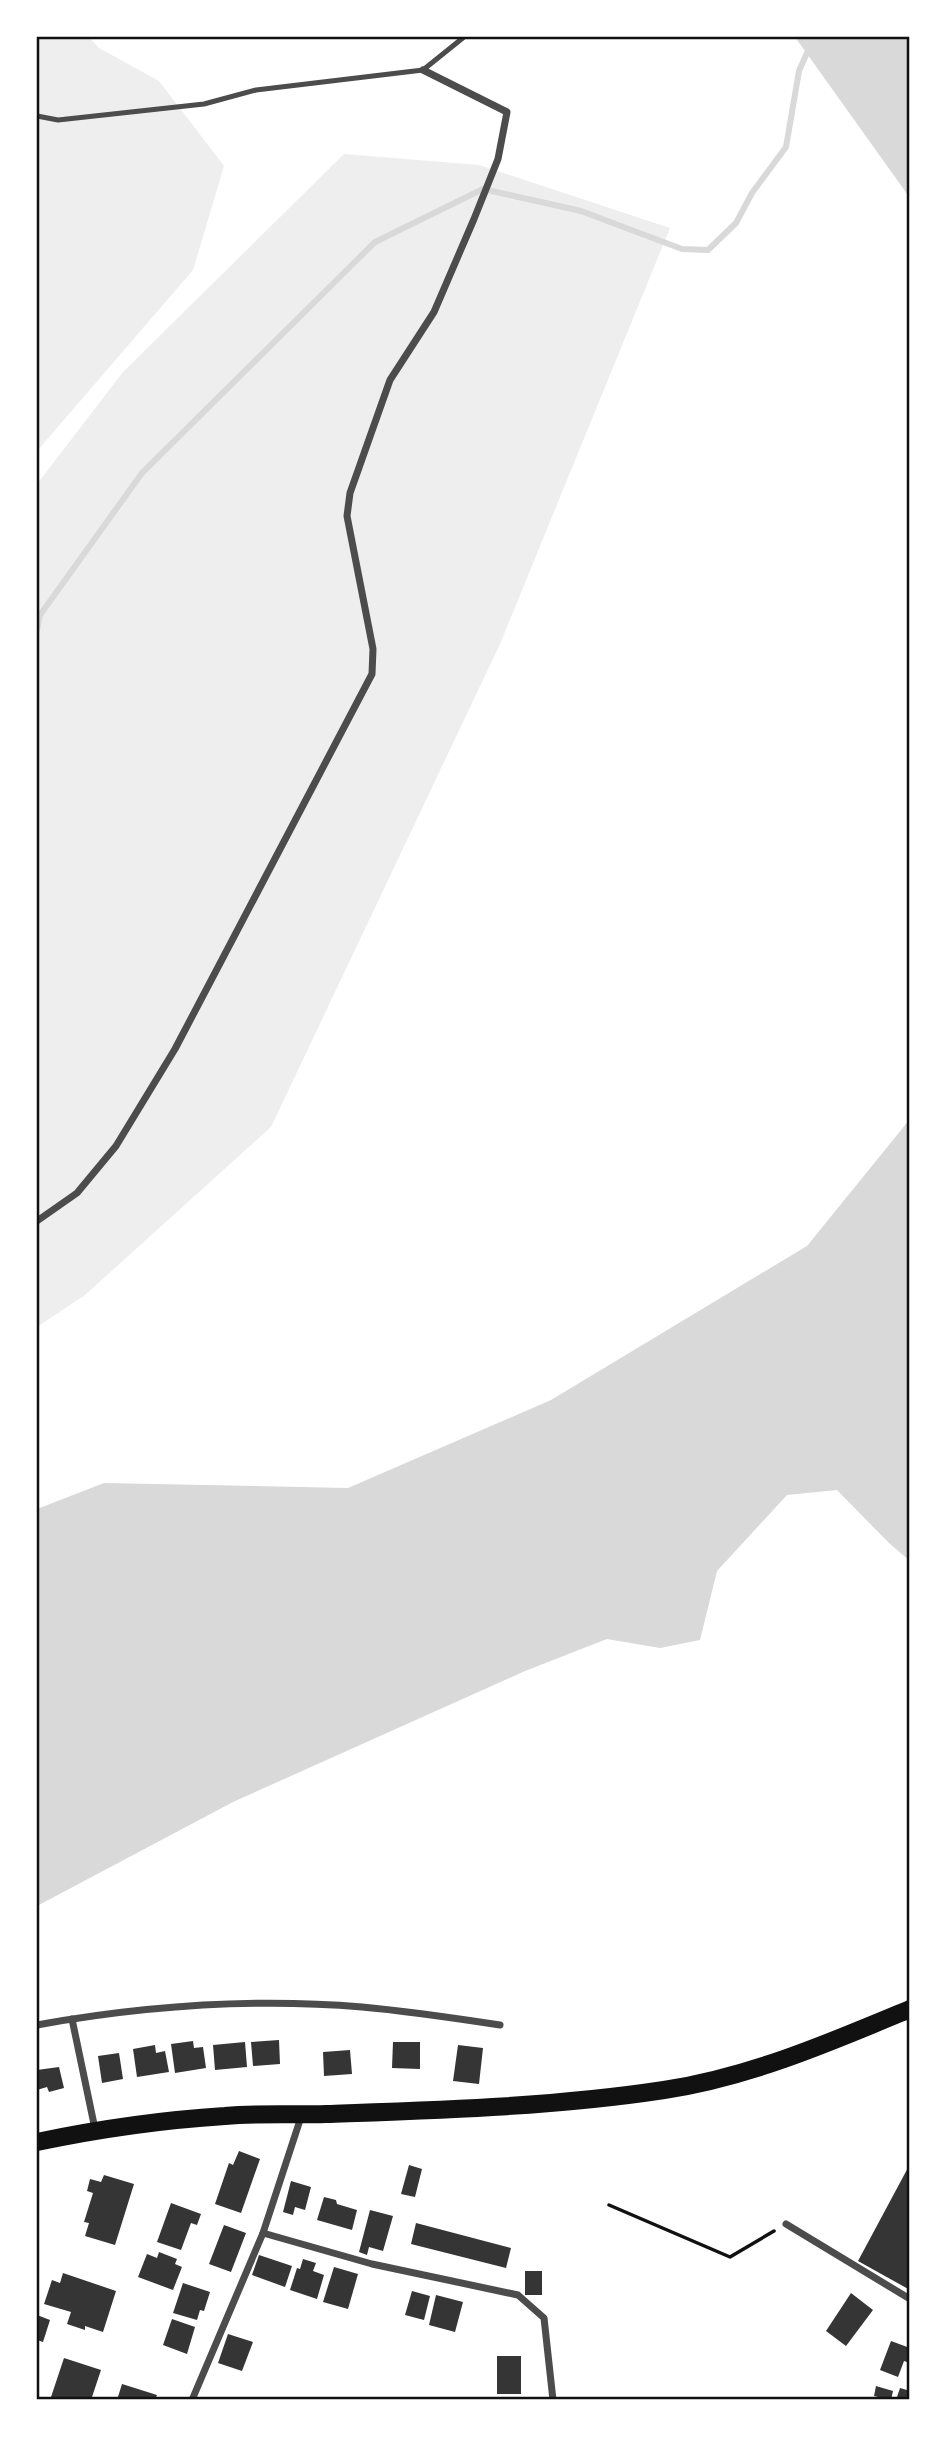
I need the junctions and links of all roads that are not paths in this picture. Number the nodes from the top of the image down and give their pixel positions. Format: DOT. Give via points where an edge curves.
graph roads {
  1 [pos="464,37"];
  2 [pos="423,70"];
  3 [pos="37,116"];
  4 [pos="37,1222"];
  5 [pos="910,2009"];
  6 [pos="72,2019"];
  7 [pos="37,2025"];
  8 [pos="500,2025"];
  9 [pos="302,2115"];
  10 [pos="95,2130"];
  11 [pos="37,2142"];
  12 [pos="786,2224"];
  13 [pos="263,2232"];
  14 [pos="910,2299"];
  15 [pos="192,2400"];
  16 [pos="553,2400"];
  1 -- 2 [label="lane"];
  2 -- 3 [label="lane" via="256,90 204,104 58,120"];
  2 -- 4 [label="street" via="507,112 498,159 474,219 434,312 390,380 350,493 347,516 373,649 372,674 175,1049 116,1146 77,1193"];
  5 -- 9 [label="main road" via="733,2075 666,2090 545,2105"];
  6 -- 7 [label="street"];
  6 -- 8 [label="street" via="181,2007 273,2004 360,2007"];
  6 -- 10 [label="street"];
  9 -- 10 [label="main road" via="226,2116"];
  9 -- 13 [label="street"];
  10 -- 11 [label="main road"];
  12 -- 14 [label="street"];
  13 -- 15 [label="street"];
  13 -- 16 [label="street" via="372,2264 518,2295 544,2318"];
}
